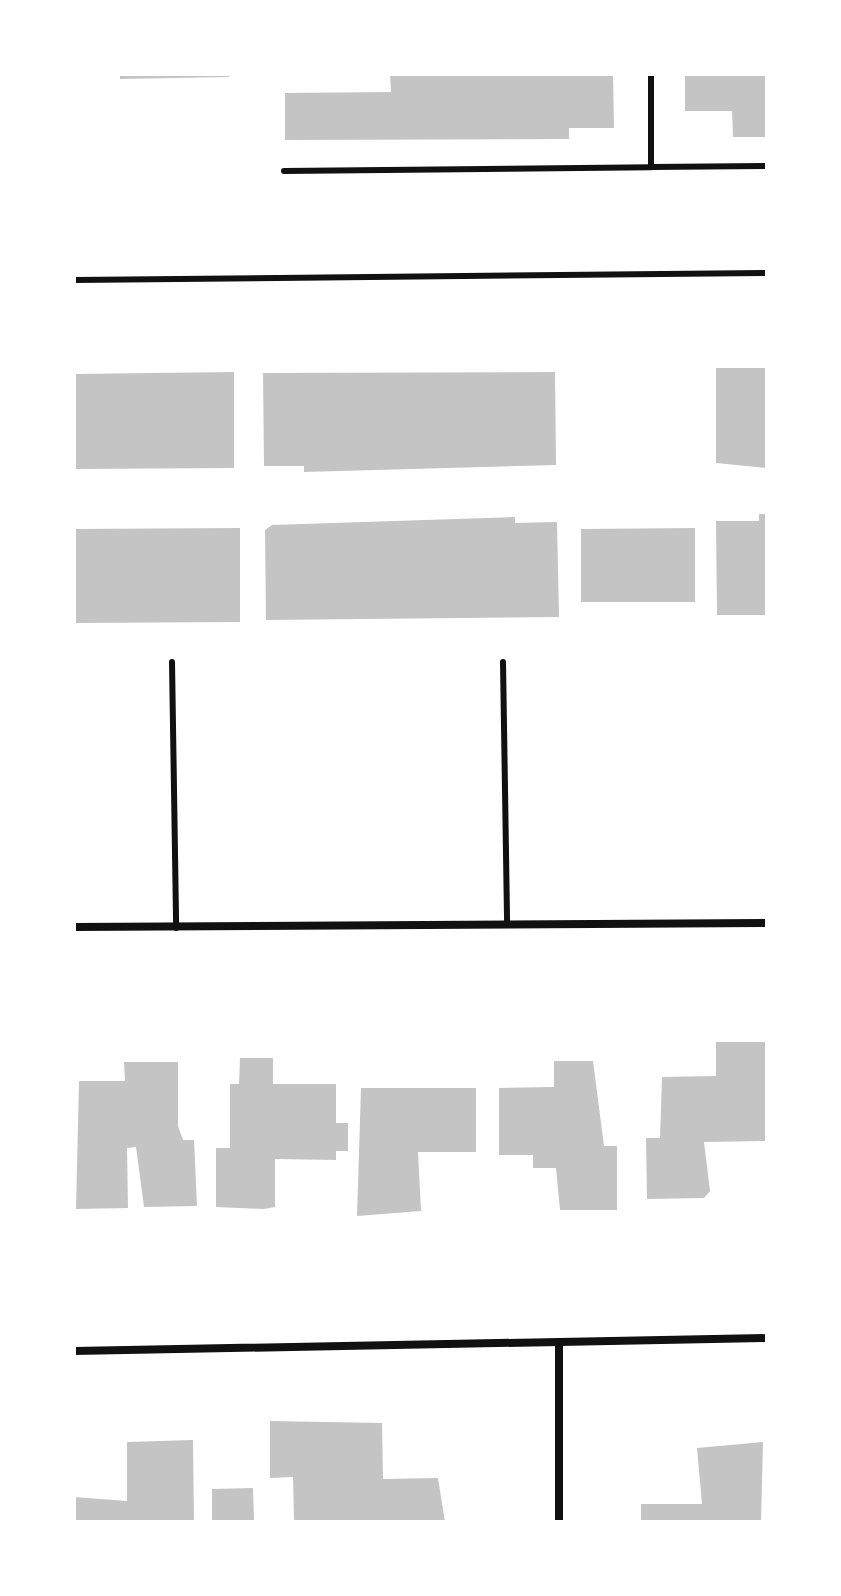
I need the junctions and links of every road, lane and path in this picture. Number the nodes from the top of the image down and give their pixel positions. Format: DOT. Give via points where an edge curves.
graph roads {
  1 [pos="651,74"];
  2 [pos="767,166"];
  3 [pos="651,167"];
  4 [pos="284,171"];
  5 [pos="767,273"];
  6 [pos="74,280"];
  7 [pos="172,662"];
  8 [pos="503,662"];
  9 [pos="767,923"];
  10 [pos="507,925"];
  11 [pos="74,927"];
  12 [pos="176,928"];
  13 [pos="767,1338"];
  14 [pos="559,1342"];
  15 [pos="74,1351"];
  16 [pos="559,1522"];
  1 -- 3 [label="lane"];
  2 -- 3 [label="lane"];
  3 -- 4 [label="lane"];
  5 -- 6 [label="lane"];
  7 -- 12 [label="lane"];
  8 -- 10 [label="lane"];
  9 -- 10 [label="street"];
  10 -- 12 [label="street"];
  11 -- 12 [label="street"];
  13 -- 14 [label="street"];
  14 -- 15 [label="street"];
  14 -- 16 [label="street"];
}
